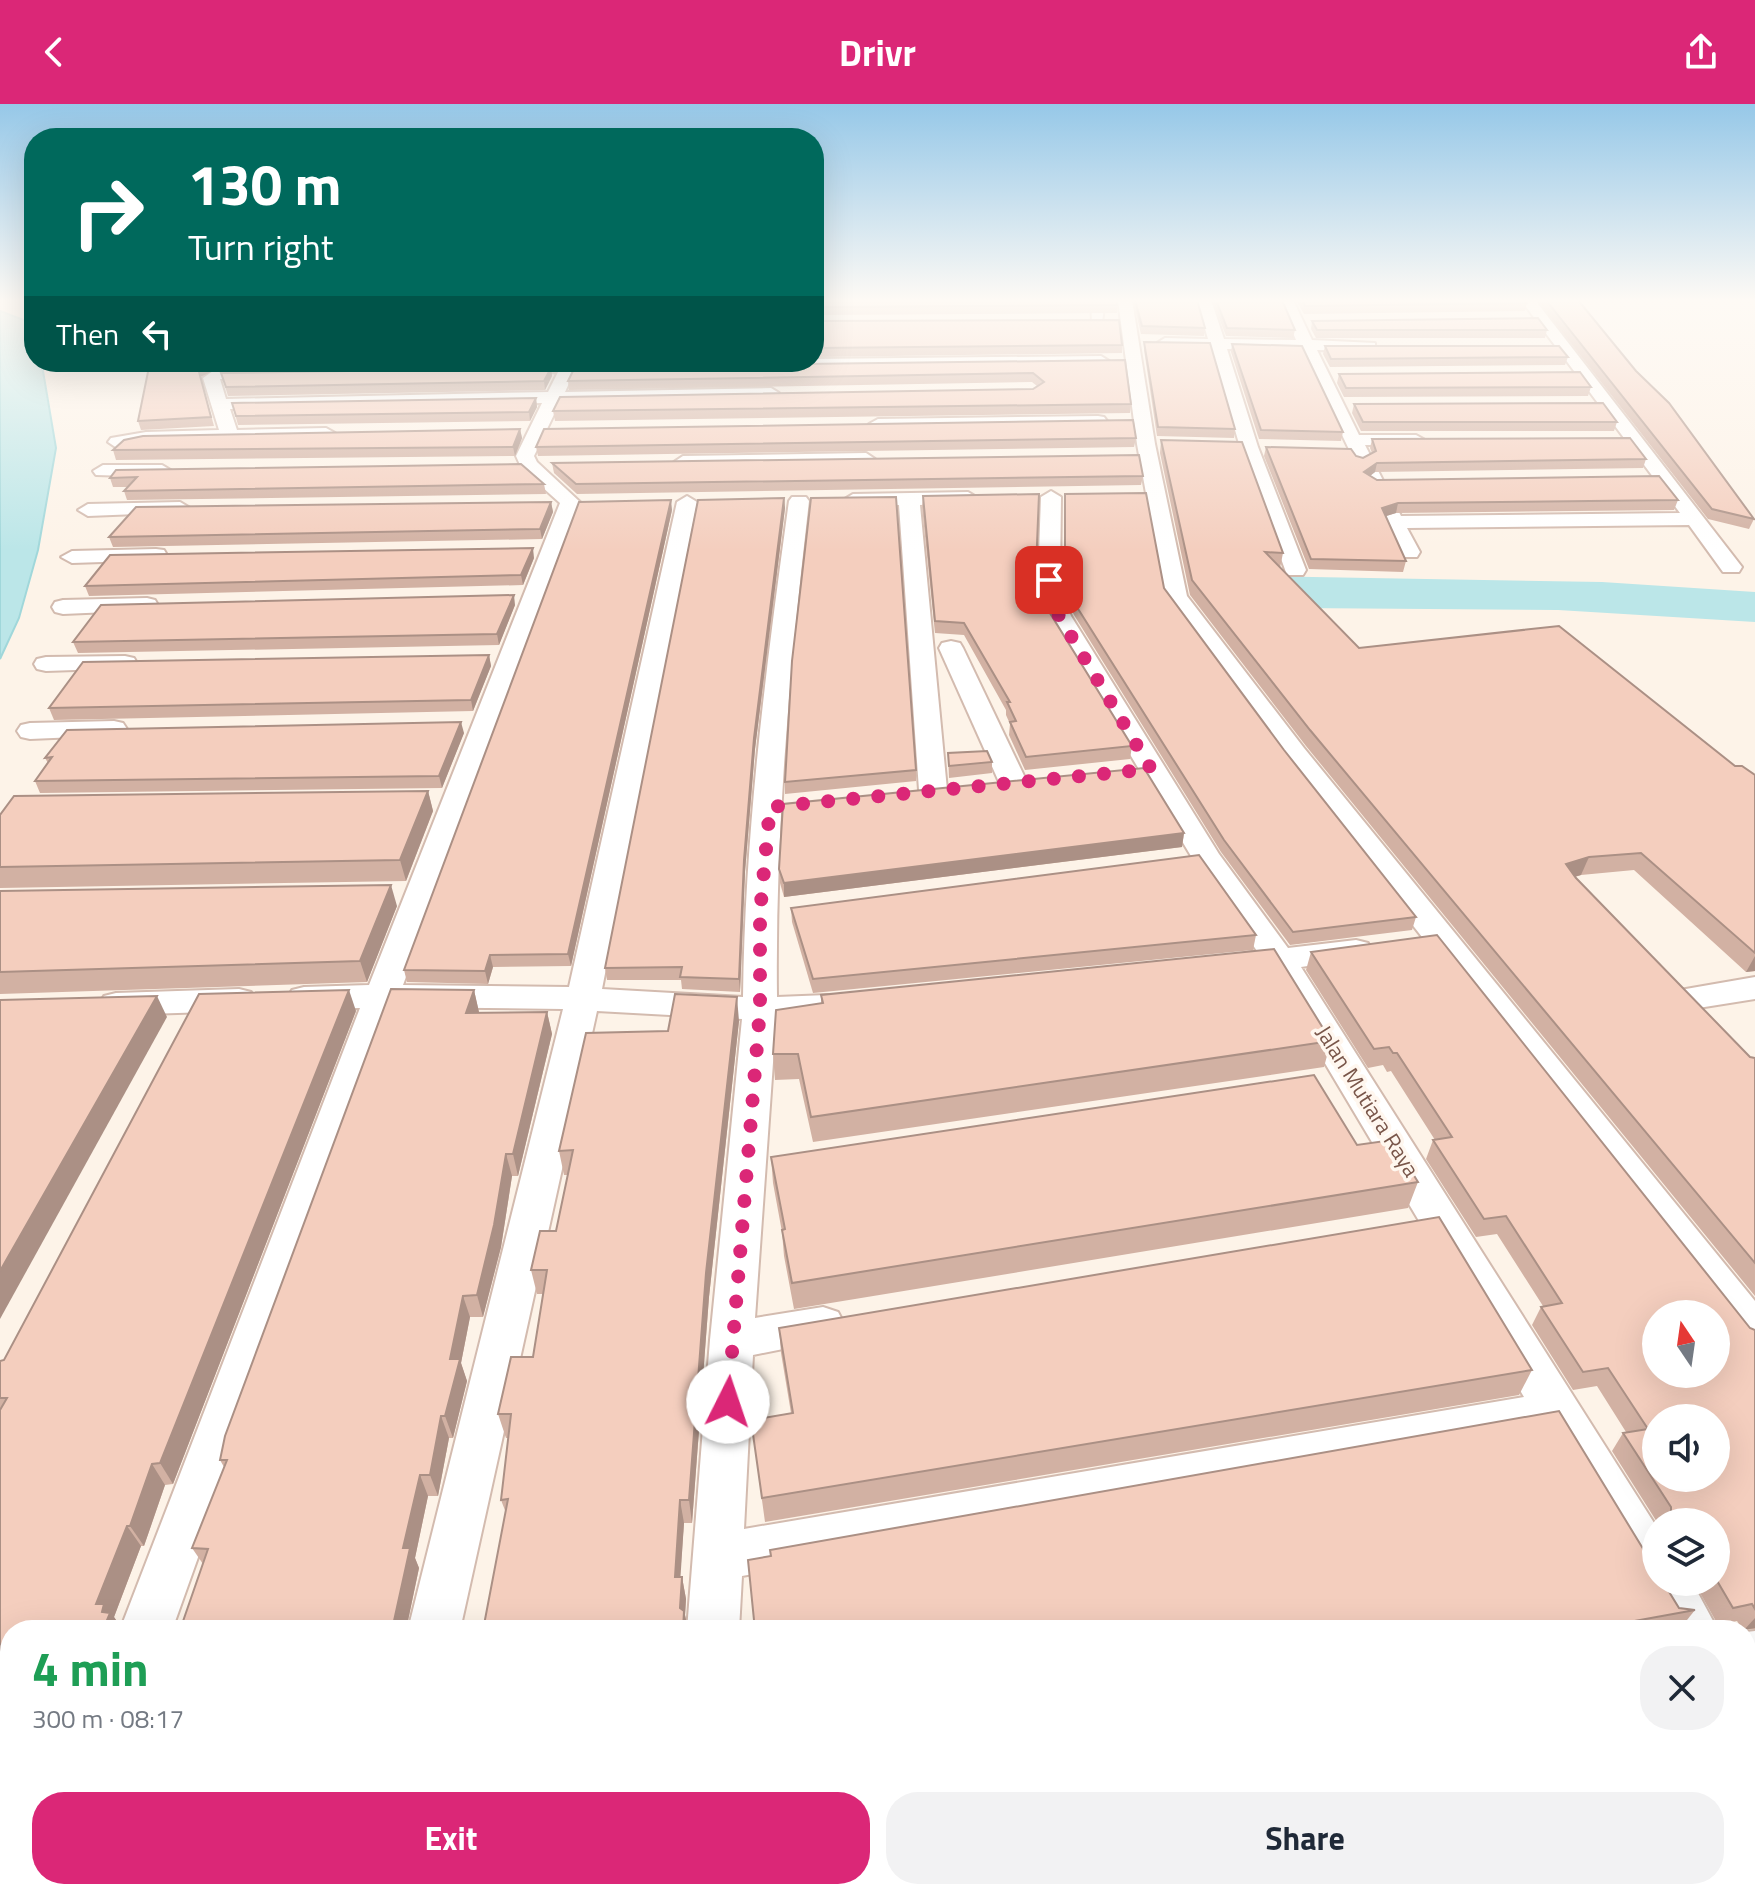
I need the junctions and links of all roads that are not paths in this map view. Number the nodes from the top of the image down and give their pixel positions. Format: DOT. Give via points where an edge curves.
graph roads {
  1 [pos="213,384"];
  2 [pos="563,384"];
  3 [pos="1134,384"];
  4 [pos="1234,384"];
  5 [pos="1332,384"];
  6 [pos="1587,384"];
  7 [pos="793,393"];
  8 [pos="553,396"];
  9 [pos="220,404"];
  10 [pos="1577,404"];
  11 [pos="1608,404"];
  12 [pos="864,424"];
  13 [pos="351,432"];
  14 [pos="229,434"];
  15 [pos="1138,438"];
  16 [pos="1602,439"];
  17 [pos="1634,439"];
  18 [pos="1430,440"];
  19 [pos="117,442"];
  20 [pos="1225,446"];
  21 [pos="1256,447"];
  22 [pos="1351,447"];
  23 [pos="883,459"];
  24 [pos="667,462"];
  25 [pos="560,464"];
  26 [pos="521,465"];
  27 [pos="182,470"];
  28 [pos="103,471"];
  29 [pos="1630,477"];
  30 [pos="1662,477"];
  31 [pos="1050,497"];
  32 [pos="988,498"];
  33 [pos="909,499"];
  34 [pos="577,502"];
  35 [pos="688,502"];
  36 [pos="538,503"];
  37 [pos="197,508"];
  38 [pos="88,510"];
  39 [pos="1696,519"];
  40 [pos="1396,522"];
  41 [pos="553,548"];
  42 [pos="522,549"];
  43 [pos="1409,552"];
  44 [pos="181,555"];
  45 [pos="72,557"];
  46 [pos="1731,567"];
  47 [pos="1295,570"];
  48 [pos="535,595"];
  49 [pos="503,596"];
  50 [pos="173,604"];
  51 [pos="63,607"];
  52 [pos="951,648"];
  53 [pos="511,655"];
  54 [pos="480,656"];
  55 [pos="154,662"];
  56 [pos="46,664"];
  57 [pos="453,722"];
  58 [pos="484,722"];
  59 [pos="140,729"];
  60 [pos="30,731"];
  61 [pos="1044,779"];
  62 [pos="973,786"];
  63 [pos="903,793"];
  64 [pos="424,799"];
  65 [pos="455,799"];
  66 [pos="389,893"];
  67 [pos="420,893"];
  68 [pos="1410,943"];
  69 [pos="1280,960"];
  70 [pos="1202,968"];
  71 [pos="1755,988"];
  72 [pos="382,996"];
  73 [pos="1691,998"];
  74 [pos="583,999"];
  75 [pos="195,1002"];
  76 [pos="857,1003"];
  77 [pos="78,1005"];
  78 [pos="760,1009"];
  79 [pos="173,1044"];
  80 [pos="1443,1221"];
  81 [pos="1397,1229"];
  82 [pos="856,1320"];
  83 [pos="1755,1332"];
  84 [pos="732,1340"];
  85 [pos="1556,1411"];
  86 [pos="1642,1549"];
  87 [pos="718,1557"];
  88 [pos="1671,1596"];
  89 [pos="150,1620"];
  90 [pos="436,1620"];
  91 [pos="714,1620"];
  92 [pos="1686,1620"];
  1 -- 9 [label="street"];
  2 -- 8 [label="street"];
  3 -- 15 [label="street"];
  4 -- 21 [label="street"];
  5 -- 22 [label="street" via="1343,405"];
  6 -- 11 [label="street"];
  7 -- 8 [label="street"];
  8 -- 9 [label="street"];
  8 -- 26 [label="street"];
  9 -- 14 [label="street"];
  10 -- 11 [label="street"];
  11 -- 17 [label="street"];
  12 -- 15 [label="street" via="1034,414"];
  13 -- 14 [label="street"];
  14 -- 19 [label="street"];
  15 -- 68 [label="street" via="1176,597 1294,754"];
  16 -- 17 [label="street"];
  17 -- 30 [label="street"];
  18 -- 22 [label="street"];
  20 -- 21 [label="street"];
  21 -- 47 [label="street"];
  22 -- 40 [label="street" via="1383,480"];
  23 -- 24 [label="street"];
  25 -- 26 [label="street"];
  26 -- 34 [label="street"];
  27 -- 28 [label="street"];
  29 -- 30 [label="street"];
  30 -- 39 [label="street"];
  31 -- 69 [label="street, Jalan Mutiara Raya" via="1050,593 1059,616 1136,770 1191,858"];
  32 -- 33 [label="street"];
  33 -- 62 [label="street"];
  33 -- 78 [label="street" via="807,501 777,672 784,805 776,911"];
  34 -- 36 [label="street"];
  34 -- 41 [label="street"];
  35 -- 74 [label="street"];
  37 -- 38 [label="street"];
  39 -- 40 [label="street"];
  39 -- 46 [label="street"];
  40 -- 43 [label="street"];
  41 -- 42 [label="street"];
  41 -- 48 [label="street"];
  44 -- 45 [label="street"];
  48 -- 49 [label="street"];
  48 -- 53 [label="street"];
  50 -- 51 [label="street"];
  52 -- 62 [label="street"];
  53 -- 54 [label="street"];
  53 -- 58 [label="street"];
  55 -- 56 [label="street"];
  57 -- 58 [label="street"];
  58 -- 65 [label="street"];
  59 -- 60 [label="street"];
  61 -- 62 [label="street"];
  62 -- 63 [label="street"];
  64 -- 65 [label="street"];
  65 -- 67 [label="street"];
  66 -- 67 [label="street"];
  67 -- 72 [label="street"];
  68 -- 69 [label="street"];
  68 -- 83 [label="street" via="1630,1172"];
  69 -- 70 [label="street"];
  69 -- 80 [label="street, Jalan Mutiara Raya" via="1338,1080"];
  71 -- 73 [label="street"];
  72 -- 74 [label="street"];
  72 -- 75 [label="street"];
  72 -- 89 [label="street"];
  74 -- 78 [label="street"];
  74 -- 90 [label="street"];
  75 -- 77 [label="street"];
  75 -- 79 [label="street"];
  76 -- 78 [label="street"];
  78 -- 84 [label="street" via="763,1166"];
  80 -- 81 [label="street"];
  80 -- 85 [label="street, Jalan Mutiara Raya"];
  82 -- 84 [label="street"];
  84 -- 87 [label="street"];
  85 -- 86 [label="street, Jalan Mutiara Raya"];
  85 -- 87 [label="street"];
  87 -- 91 [label="street"];
  88 -- 92 [label="street"];
}
